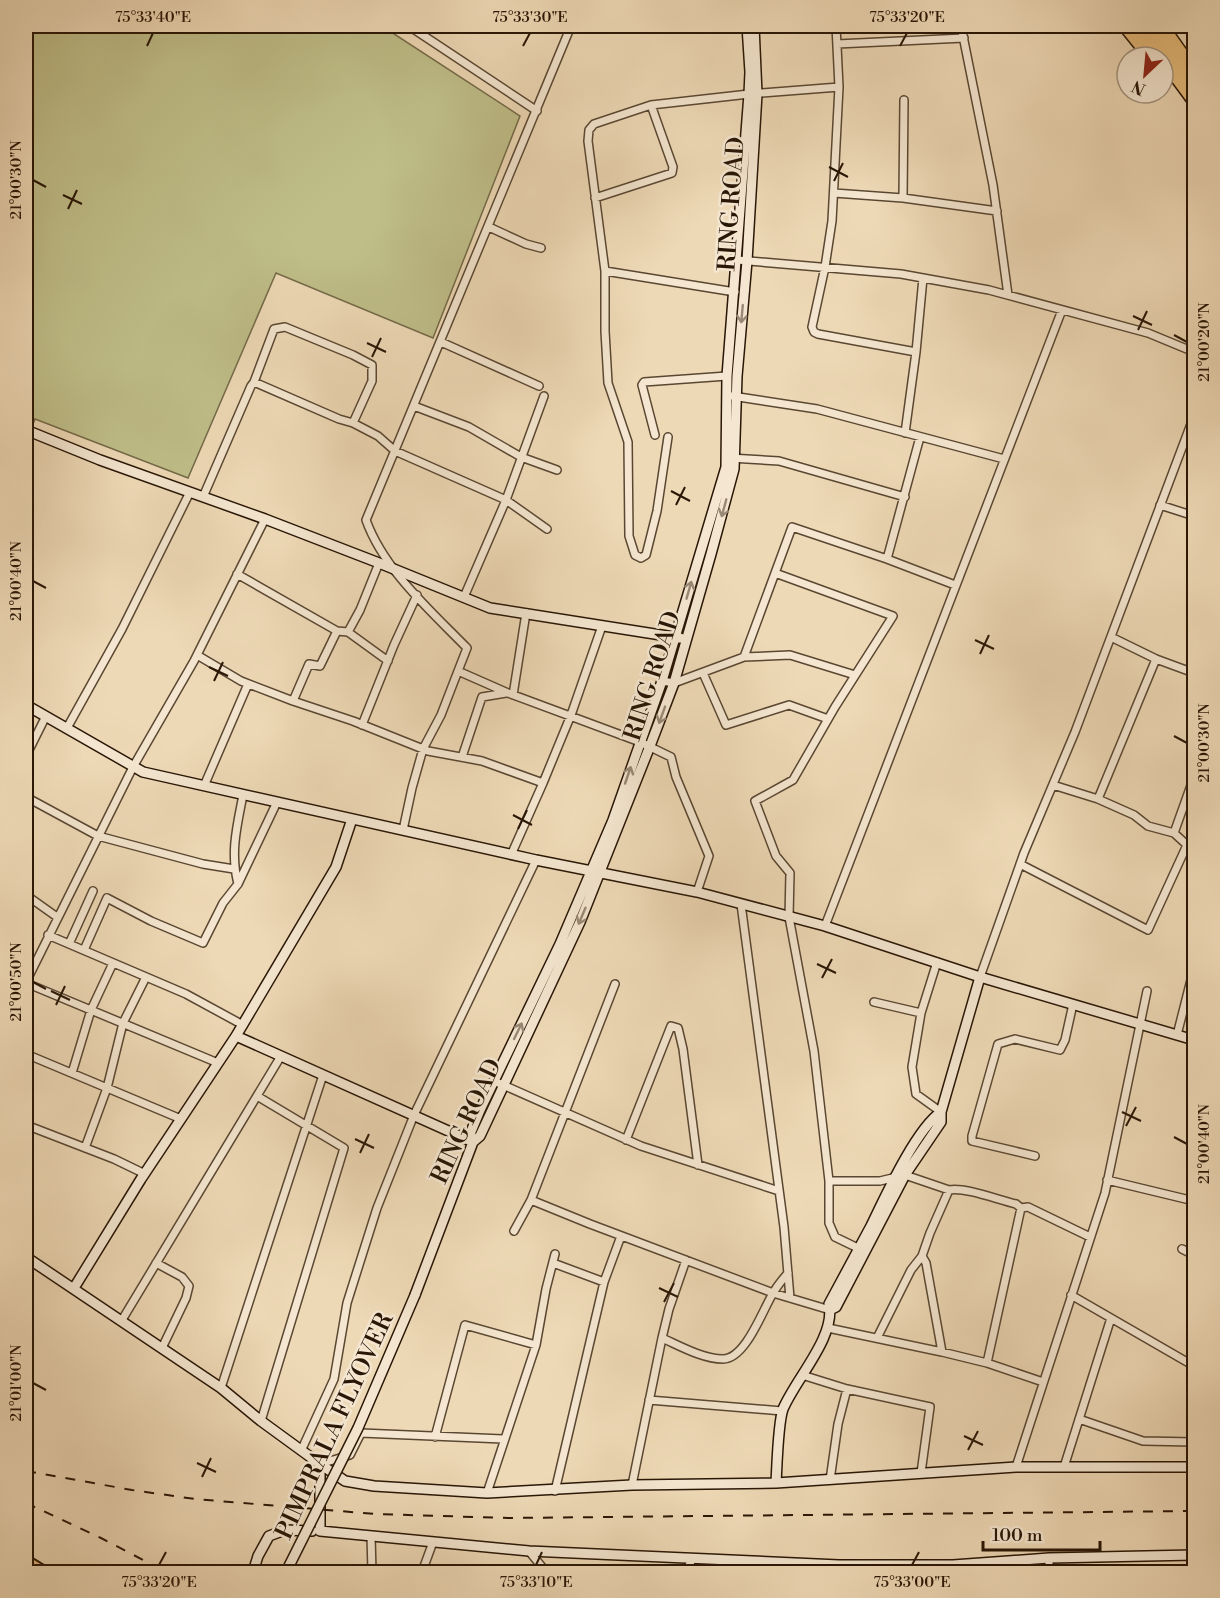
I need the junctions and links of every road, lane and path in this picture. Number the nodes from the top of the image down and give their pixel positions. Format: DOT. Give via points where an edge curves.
graph roads {
  1 [pos="409,26"];
  2 [pos="571,26"];
  3 [pos="747,26"];
  4 [pos="754,26"];
  5 [pos="836,26"];
  6 [pos="961,26"];
  7 [pos="1125,26"];
  8 [pos="1138,26"];
  9 [pos="1150,26"];
  10 [pos="1162,26"];
  11 [pos="964,38"];
  12 [pos="837,45"];
  13 [pos="1140,45"];
  14 [pos="1152,45"];
  15 [pos="1194,71"];
  16 [pos="1175,76"];
  17 [pos="1175,84"];
  18 [pos="1194,85"];
  19 [pos="839,87"];
  20 [pos="753,94"];
  21 [pos="904,100"];
  22 [pos="1194,103"];
  23 [pos="651,105"];
  24 [pos="537,111"];
  25 [pos="834,193"];
  26 [pos="595,198"];
  27 [pos="903,198"];
  28 [pos="997,211"];
  29 [pos="489,227"];
  30 [pos="542,248"];
  31 [pos="737,260"];
  32 [pos="747,261"];
  33 [pos="825,267"];
  34 [pos="605,271"];
  35 [pos="923,278"];
  36 [pos="735,292"];
  37 [pos="1008,295"];
  38 [pos="1062,310"];
  39 [pos="441,342"];
  40 [pos="916,352"];
  41 [pos="1194,352"];
  42 [pos="727,376"];
  43 [pos="254,382"];
  44 [pos="538,386"];
  45 [pos="544,396"];
  46 [pos="732,396"];
  47 [pos="414,406"];
  48 [pos="1194,418"];
  49 [pos="353,423"];
  50 [pos="26,429"];
  51 [pos="905,433"];
  52 [pos="655,435"];
  53 [pos="668,437"];
  54 [pos="920,437"];
  55 [pos="395,451"];
  56 [pos="521,457"];
  57 [pos="731,458"];
  58 [pos="1004,459"];
  59 [pos="557,470"];
  60 [pos="190,492"];
  61 [pos="204,497"];
  62 [pos="905,497"];
  63 [pos="506,500"];
  64 [pos="1160,505"];
  65 [pos="1194,516"];
  66 [pos="265,519"];
  67 [pos="547,529"];
  68 [pos="886,559"];
  69 [pos="379,563"];
  70 [pos="394,569"];
  71 [pos="775,573"];
  72 [pos="237,574"];
  73 [pos="956,585"];
  74 [pos="417,595"];
  75 [pos="464,597"];
  76 [pos="526,613"];
  77 [pos="602,626"];
  78 [pos="337,631"];
  79 [pos="348,632"];
  80 [pos="674,637"];
  81 [pos="1111,637"];
  82 [pos="685,639"];
  83 [pos="197,655"];
  84 [pos="744,657"];
  85 [pos="1156,659"];
  86 [pos="388,661"];
  87 [pos="458,671"];
  88 [pos="703,673"];
  89 [pos="1194,673"];
  90 [pos="855,675"];
  91 [pos="662,681"];
  92 [pos="674,683"];
  93 [pos="248,684"];
  94 [pos="510,694"];
  95 [pos="293,701"];
  96 [pos="26,705"];
  97 [pos="571,715"];
  98 [pos="46,717"];
  99 [pos="828,719"];
  100 [pos="362,725"];
  101 [pos="67,729"];
  102 [pos="640,742"];
  103 [pos="650,747"];
  104 [pos="423,749"];
  105 [pos="26,756"];
  106 [pos="462,757"];
  107 [pos="133,767"];
  108 [pos="1194,777"];
  109 [pos="543,783"];
  110 [pos="1053,785"];
  111 [pos="204,786"];
  112 [pos="243,795"];
  113 [pos="26,797"];
  114 [pos="1098,799"];
  115 [pos="277,802"];
  116 [pos="352,819"];
  117 [pos="403,830"];
  118 [pos="1174,833"];
  119 [pos="98,836"];
  120 [pos="1191,845"];
  121 [pos="512,855"];
  122 [pos="536,860"];
  123 [pos="1020,864"];
  124 [pos="234,869"];
  125 [pos="596,872"];
  126 [pos="238,884"];
  127 [pos="93,891"];
  128 [pos="697,892"];
  129 [pos="26,895"];
  130 [pos="741,904"];
  131 [pos="57,916"];
  132 [pos="789,917"];
  133 [pos="825,926"];
  134 [pos="48,935"];
  135 [pos="69,944"];
  136 [pos="84,950"];
  137 [pos="937,962"];
  138 [pos="113,963"];
  139 [pos="1194,968"];
  140 [pos="980,976"];
  141 [pos="146,977"];
  142 [pos="26,982"];
  143 [pos="615,984"];
  144 [pos="1147,991"];
  145 [pos="874,1002"];
  146 [pos="1072,1004"];
  147 [pos="91,1010"];
  148 [pos="921,1013"];
  149 [pos="123,1023"];
  150 [pos="243,1024"];
  151 [pos="1141,1024"];
  152 [pos="1177,1035"];
  153 [pos="236,1036"];
  154 [pos="1194,1040"];
  155 [pos="26,1054"];
  156 [pos="281,1056"];
  157 [pos="218,1063"];
  158 [pos="72,1073"];
  159 [pos="323,1075"];
  160 [pos="499,1083"];
  161 [pos="107,1088"];
  162 [pos="257,1096"];
  163 [pos="941,1112"];
  164 [pos="565,1113"];
  165 [pos="414,1115"];
  166 [pos="181,1119"];
  167 [pos="26,1125"];
  168 [pos="307,1125"];
  169 [pos="626,1140"];
  170 [pos="473,1142"];
  171 [pos="85,1148"];
  172 [pos="1035,1155"];
  173 [pos="698,1165"];
  174 [pos="145,1174"];
  175 [pos="900,1176"];
  176 [pos="1107,1180"];
  177 [pos="829,1181"];
  178 [pos="949,1190"];
  179 [pos="779,1191"];
  180 [pos="531,1200"];
  181 [pos="1194,1201"];
  182 [pos="1021,1208"];
  183 [pos="514,1231"];
  184 [pos="621,1236"];
  185 [pos="1090,1237"];
  186 [pos="1182,1249"];
  187 [pos="862,1250"];
  188 [pos="555,1254"];
  189 [pos="1194,1255"];
  190 [pos="922,1256"];
  191 [pos="26,1257"];
  192 [pos="686,1260"];
  193 [pos="156,1263"];
  194 [pos="553,1263"];
  195 [pos="788,1273"];
  196 [pos="604,1281"];
  197 [pos="74,1288"];
  198 [pos="773,1293"];
  199 [pos="415,1295"];
  200 [pos="1071,1295"];
  201 [pos="790,1298"];
  202 [pos="830,1310"];
  203 [pos="1111,1318"];
  204 [pos="122,1320"];
  205 [pos="828,1328"];
  206 [pos="662,1338"];
  207 [pos="877,1338"];
  208 [pos="536,1345"];
  209 [pos="162,1348"];
  210 [pos="942,1352"];
  211 [pos="987,1363"];
  212 [pos="1194,1366"];
  213 [pos="802,1375"];
  214 [pos="1043,1382"];
  215 [pos="221,1388"];
  216 [pos="847,1389"];
  217 [pos="649,1400"];
  218 [pos="783,1411"];
  219 [pos="1079,1419"];
  220 [pos="261,1421"];
  221 [pos="435,1437"];
  222 [pos="503,1439"];
  223 [pos="1194,1442"];
  224 [pos="301,1451"];
  225 [pos="320,1464"];
  226 [pos="1016,1467"];
  227 [pos="1064,1467"];
  228 [pos="1194,1467"];
  229 [pos="921,1473"];
  230 [pos="830,1480"];
  231 [pos="776,1483"];
  232 [pos="632,1485"];
  233 [pos="555,1491"];
  234 [pos="486,1493"];
  235 [pos="320,1531"];
  236 [pos="371,1536"];
  237 [pos="432,1542"];
  238 [pos="529,1551"];
  239 [pos="1194,1555"];
  240 [pos="1048,1558"];
  241 [pos="692,1560"];
  242 [pos="26,1561"];
  243 [pos="838,1569"];
  244 [pos="906,1569"];
  245 [pos="44,1572"];
  246 [pos="253,1572"];
  247 [pos="286,1572"];
  248 [pos="372,1572"];
  249 [pos="422,1572"];
  250 [pos="546,1572"];
  251 [pos="685,1572"];
  252 [pos="1049,1572"];
  1 -- 24 [label="street"];
  2 -- 24 [label="street"];
  3 -- 20 [label="main road"];
  4 -- 20 [label="main road, RING ROAD"];
  5 -- 12 [label="street"];
  6 -- 11 [label="street"];
  7 -- 13 [label="highway"];
  8 -- 14 [label="highway"];
  9 -- 18 [label="highway"];
  10 -- 15 [label="highway"];
  11 -- 12 [label="street"];
  11 -- 28 [label="street"];
  12 -- 19 [label="street"];
  16 -- 22 [label="highway"];
  17 -- 22 [label="highway"];
  19 -- 20 [label="street"];
  19 -- 25 [label="street"];
  20 -- 23 [label="street"];
  20 -- 31 [label="main road"];
  20 -- 32 [label="main road, RING ROAD"];
  21 -- 27 [label="street"];
  23 -- 26 [label="street" via="594,124 589,130"];
  23 -- 26 [label="street" via="672,173"];
  24 -- 29 [label="street"];
  25 -- 27 [label="street"];
  25 -- 33 [label="street"];
  26 -- 34 [label="street"];
  27 -- 28 [label="street"];
  28 -- 37 [label="street"];
  29 -- 30 [label="street"];
  29 -- 39 [label="street"];
  31 -- 32 [label="street"];
  31 -- 36 [label="main road"];
  32 -- 33 [label="street"];
  32 -- 46 [label="main road, RING ROAD, one-way"];
  33 -- 35 [label="street"];
  33 -- 40 [label="street" via="814,332"];
  34 -- 36 [label="street"];
  34 -- 53 [label="street" via="608,383 628,442 629,536 635,555 641,558 646,555 657,512"];
  35 -- 37 [label="street"];
  35 -- 40 [label="street"];
  36 -- 42 [label="main road"];
  37 -- 38 [label="street"];
  38 -- 41 [label="street" via="1148,333"];
  38 -- 58 [label="street"];
  39 -- 44 [label="street"];
  39 -- 47 [label="street"];
  40 -- 51 [label="street"];
  42 -- 46 [label="main road"];
  42 -- 52 [label="street" via="644,382"];
  43 -- 49 [label="street"];
  43 -- 49 [label="street" via="274,329 285,327 295,331 372,365 372,381"];
  43 -- 61 [label="street"];
  45 -- 56 [label="street"];
  46 -- 51 [label="street" via="817,409"];
  46 -- 57 [label="main road, RING ROAD"];
  47 -- 55 [label="street"];
  47 -- 56 [label="street" via="469,427"];
  48 -- 64 [label="street"];
  49 -- 55 [label="street" via="378,436"];
  50 -- 60 [label="main road"];
  51 -- 54 [label="street"];
  54 -- 58 [label="street"];
  54 -- 62 [label="street"];
  55 -- 63 [label="street"];
  55 -- 70 [label="street" via="366,520"];
  56 -- 59 [label="street"];
  56 -- 63 [label="street"];
  57 -- 62 [label="street" via="779,461"];
  80 -- 57 [label="main road, one-way"];
  57 -- 82 [label="main road, RING ROAD, one-way" via="734,469"];
  58 -- 73 [label="street"];
  60 -- 61 [label="main road"];
  60 -- 101 [label="street"];
  61 -- 66 [label="main road"];
  62 -- 68 [label="street"];
  63 -- 67 [label="street"];
  63 -- 75 [label="street"];
  64 -- 65 [label="street"];
  64 -- 81 [label="street"];
  66 -- 69 [label="main road"];
  66 -- 72 [label="street"];
  68 -- 71 [label="street" via="792,527"];
  68 -- 73 [label="street"];
  69 -- 70 [label="main road"];
  69 -- 79 [label="street"];
  70 -- 74 [label="street"];
  70 -- 75 [label="main road"];
  71 -- 84 [label="street"];
  71 -- 90 [label="street" via="893,616"];
  72 -- 78 [label="street"];
  72 -- 83 [label="street"];
  73 -- 133 [label="street"];
  74 -- 86 [label="street"];
  74 -- 87 [label="street" via="468,648"];
  75 -- 76 [label="main road" via="490,608"];
  76 -- 77 [label="main road"];
  76 -- 94 [label="street"];
  77 -- 80 [label="main road"];
  77 -- 97 [label="street"];
  78 -- 79 [label="street"];
  78 -- 95 [label="street" via="320,666 309,664"];
  79 -- 86 [label="street"];
  80 -- 82 [label="main road"];
  80 -- 91 [label="main road"];
  81 -- 85 [label="street"];
  81 -- 110 [label="street"];
  82 -- 92 [label="main road, RING ROAD"];
  83 -- 93 [label="street"];
  83 -- 107 [label="street"];
  84 -- 88 [label="street"];
  84 -- 90 [label="street" via="790,655"];
  85 -- 89 [label="street"];
  85 -- 114 [label="street"];
  86 -- 100 [label="street"];
  87 -- 94 [label="street"];
  87 -- 104 [label="street"];
  88 -- 92 [label="street"];
  88 -- 99 [label="street" via="726,725 789,705"];
  90 -- 99 [label="street"];
  91 -- 92 [label="street"];
  91 -- 102 [label="main road"];
  92 -- 103 [label="main road, RING ROAD, one-way"];
  93 -- 95 [label="street"];
  93 -- 111 [label="street"];
  94 -- 97 [label="street"];
  94 -- 106 [label="street" via="482,697"];
  95 -- 100 [label="street"];
  96 -- 98 [label="main road"];
  97 -- 102 [label="street"];
  97 -- 109 [label="street"];
  98 -- 101 [label="main road"];
  98 -- 105 [label="street"];
  99 -- 132 [label="street" via="793,780 755,801 776,856 790,873"];
  100 -- 104 [label="street"];
  101 -- 107 [label="main road"];
  102 -- 103 [label="street"];
  125 -- 102 [label="main road, one-way"];
  103 -- 125 [label="main road, RING ROAD"];
  103 -- 128 [label="street" via="671,757 709,856"];
  104 -- 106 [label="street"];
  104 -- 117 [label="street"];
  106 -- 109 [label="street"];
  107 -- 111 [label="main road"];
  107 -- 119 [label="street"];
  108 -- 118 [label="street"];
  109 -- 121 [label="street"];
  110 -- 114 [label="street"];
  110 -- 123 [label="street"];
  111 -- 112 [label="main road"];
  112 -- 115 [label="main road"];
  112 -- 124 [label="street"];
  113 -- 119 [label="street"];
  114 -- 118 [label="street" via="1134,815 1148,826"];
  115 -- 116 [label="main road"];
  115 -- 126 [label="street"];
  116 -- 117 [label="main road"];
  116 -- 150 [label="main road" via="336,867"];
  117 -- 121 [label="main road"];
  118 -- 120 [label="street"];
  119 -- 124 [label="street"];
  119 -- 131 [label="street"];
  120 -- 123 [label="street" via="1148,930"];
  121 -- 122 [label="main road"];
  122 -- 125 [label="main road"];
  122 -- 165 [label="street"];
  123 -- 140 [label="street"];
  124 -- 126 [label="street"];
  125 -- 128 [label="main road"];
  125 -- 160 [label="main road, RING ROAD" via="554,980"];
  126 -- 136 [label="street" via="223,903 203,943 107,898"];
  127 -- 135 [label="street"];
  128 -- 130 [label="main road"];
  129 -- 131 [label="street"];
  130 -- 132 [label="main road"];
  130 -- 179 [label="street"];
  131 -- 134 [label="street"];
  132 -- 133 [label="main road"];
  132 -- 177 [label="street" via="814,1051"];
  133 -- 137 [label="main road"];
  134 -- 135 [label="street"];
  134 -- 142 [label="street"];
  135 -- 136 [label="street"];
  136 -- 138 [label="street"];
  137 -- 140 [label="main road"];
  137 -- 148 [label="street"];
  138 -- 141 [label="street"];
  138 -- 147 [label="street"];
  139 -- 152 [label="street"];
  140 -- 146 [label="main road"];
  140 -- 163 [label="main road"];
  141 -- 149 [label="street"];
  141 -- 150 [label="street"];
  142 -- 147 [label="street"];
  143 -- 164 [label="street"];
  144 -- 151 [label="street"];
  145 -- 148 [label="street"];
  146 -- 151 [label="main road"];
  146 -- 172 [label="street" via="1060,1050 1015,1039 998,1044 972,1136 972,1141"];
  147 -- 149 [label="street"];
  147 -- 158 [label="street"];
  148 -- 163 [label="street" via="912,1067 916,1094"];
  149 -- 157 [label="street"];
  149 -- 161 [label="street"];
  150 -- 153 [label="main road"];
  151 -- 152 [label="main road"];
  151 -- 176 [label="street"];
  152 -- 154 [label="main road"];
  153 -- 156 [label="main road"];
  153 -- 157 [label="main road"];
  155 -- 158 [label="street"];
  156 -- 159 [label="main road"];
  156 -- 162 [label="street"];
  157 -- 166 [label="main road"];
  158 -- 161 [label="street"];
  159 -- 165 [label="main road"];
  159 -- 168 [label="street"];
  160 -- 164 [label="street"];
  160 -- 170 [label="main road, RING ROAD" via="480,1136"];
  161 -- 166 [label="street"];
  161 -- 171 [label="street"];
  162 -- 168 [label="street"];
  162 -- 193 [label="street"];
  163 -- 175 [label="main road" via="941,1122"];
  164 -- 169 [label="street"];
  164 -- 180 [label="street"];
  165 -- 170 [label="main road"];
  165 -- 224 [label="street" via="377,1208 347,1303 334,1379"];
  166 -- 174 [label="main road"];
  167 -- 171 [label="street"];
  168 -- 215 [label="street"];
  168 -- 220 [label="street" via="344,1148"];
  169 -- 173 [label="street"];
  169 -- 173 [label="street" via="671,1026 678,1028"];
  170 -- 199 [label="main road, RING ROAD"];
  171 -- 174 [label="street"];
  173 -- 179 [label="street"];
  174 -- 197 [label="main road"];
  175 -- 177 [label="street" via="880,1181"];
  175 -- 178 [label="street"];
  175 -- 187 [label="main road"];
  176 -- 181 [label="street"];
  176 -- 185 [label="street"];
  177 -- 187 [label="street" via="829,1223 835,1237"];
  178 -- 182 [label="street" via="974,1193"];
  178 -- 190 [label="street"];
  179 -- 195 [label="street"];
  180 -- 183 [label="street"];
  180 -- 184 [label="street"];
  182 -- 185 [label="street" via="1028,1207"];
  182 -- 211 [label="street"];
  184 -- 192 [label="street"];
  184 -- 196 [label="street"];
  185 -- 200 [label="street"];
  186 -- 189 [label="street"];
  187 -- 202 [label="main road" via="836,1307"];
  188 -- 194 [label="street"];
  190 -- 207 [label="street"];
  190 -- 210 [label="street"];
  191 -- 197 [label="main road"];
  192 -- 198 [label="street"];
  192 -- 206 [label="street"];
  193 -- 204 [label="street"];
  193 -- 209 [label="street" via="182,1277 189,1286"];
  194 -- 196 [label="street"];
  194 -- 208 [label="street"];
  195 -- 198 [label="street"];
  195 -- 201 [label="street"];
  196 -- 233 [label="street"];
  197 -- 204 [label="main road"];
  198 -- 201 [label="street"];
  198 -- 206 [label="street" via="733,1358 711,1358"];
  199 -- 247 [label="main road, PIMPRALA FLYOVER, bridge" via="358,1428"];
  200 -- 203 [label="street"];
  200 -- 214 [label="street"];
  201 -- 202 [label="street"];
  202 -- 205 [label="main road"];
  203 -- 212 [label="street"];
  203 -- 219 [label="street"];
  204 -- 209 [label="main road"];
  205 -- 207 [label="street"];
  205 -- 213 [label="main road"];
  206 -- 217 [label="street"];
  207 -- 210 [label="street"];
  208 -- 221 [label="street" via="465,1325"];
  208 -- 222 [label="street"];
  209 -- 215 [label="main road"];
  210 -- 211 [label="street"];
  211 -- 214 [label="street"];
  213 -- 216 [label="street"];
  213 -- 218 [label="main road"];
  214 -- 226 [label="street"];
  215 -- 220 [label="main road"];
  216 -- 229 [label="street" via="930,1407"];
  216 -- 230 [label="street"];
  217 -- 218 [label="street"];
  217 -- 232 [label="street"];
  218 -- 231 [label="main road"];
  219 -- 223 [label="street" via="1143,1441"];
  219 -- 227 [label="street"];
  220 -- 224 [label="main road"];
  221 -- 222 [label="street"];
  221 -- 225 [label="street" via="361,1433 350,1455"];
  222 -- 234 [label="street"];
  224 -- 225 [label="main road"];
  225 -- 234 [label="main road" via="345,1481"];
  225 -- 235 [label="main road"];
  226 -- 227 [label="main road"];
  226 -- 229 [label="main road"];
  227 -- 228 [label="main road"];
  229 -- 230 [label="main road"];
  230 -- 231 [label="main road"];
  231 -- 232 [label="main road"];
  232 -- 233 [label="main road"];
  233 -- 234 [label="main road"];
  235 -- 236 [label="main road"];
  235 -- 246 [label="main road" via="285,1530 268,1536"];
  236 -- 237 [label="main road"];
  236 -- 248 [label="street"];
  237 -- 238 [label="main road"];
  237 -- 249 [label="street"];
  238 -- 241 [label="main road"];
  238 -- 250 [label="street"];
  239 -- 240 [label="main road"];
  240 -- 244 [label="main road"];
  240 -- 252 [label="street"];
  241 -- 243 [label="main road"];
  241 -- 251 [label="street"];
  242 -- 245 [label="main road"];
  243 -- 244 [label="main road"];
}
